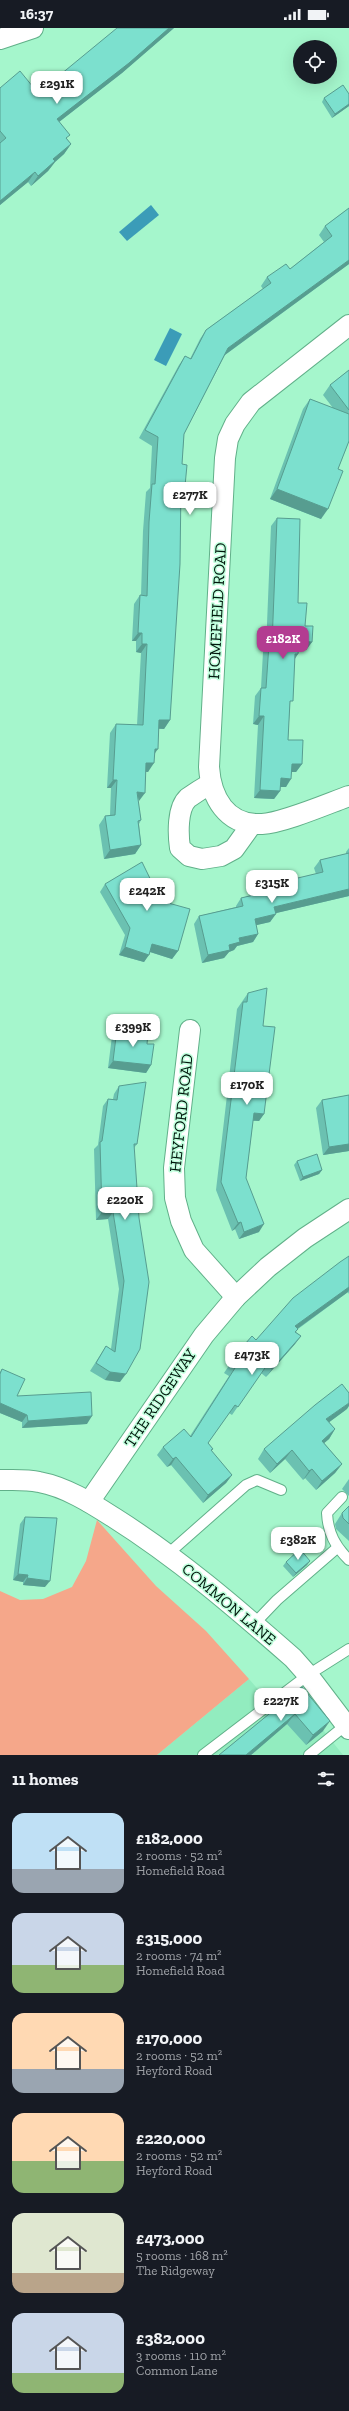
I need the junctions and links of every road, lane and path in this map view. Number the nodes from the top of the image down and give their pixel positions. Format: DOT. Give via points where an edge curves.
graph roads {
  1 [pos="33,28"];
  2 [pos="0,39"];
  3 [pos="349,325"];
  4 [pos="210,784"];
  5 [pos="349,796"];
  6 [pos="252,824"];
  7 [pos="190,1030"];
  8 [pos="349,1209"];
  9 [pos="236,1297"];
  10 [pos="0,1480"];
  11 [pos="282,1490"];
  12 [pos="342,1497"];
  13 [pos="89,1502"];
  14 [pos="337,1548"];
  15 [pos="169,1553"];
  16 [pos="349,1560"];
  17 [pos="254,1624"];
  18 [pos="349,1649"];
  19 [pos="308,1674"];
  20 [pos="348,1727"];
  21 [pos="203,1755"];
  22 [pos="309,1755"];
  1 -- 2 [label="street"];
  3 -- 4 [label="street, HOMEFIELD ROAD" via="251,402 228,439 208,766"];
  4 -- 6 [label="street, HOMEFIELD ROAD" via="216,801 238,820"];
  4 -- 6 [label="street" via="187,799 182,811 180,848 189,856 202,859 221,856 234,849"];
  5 -- 6 [label="street, HOMEFIELD ROAD" via="274,822"];
  7 -- 9 [label="street, HEYFORD ROAD" via="174,1168 175,1198 181,1221 194,1250"];
  8 -- 9 [label="street, THE RIDGEWAY" via="305,1238 268,1267"];
  9 -- 13 [label="street, THE RIDGEWAY" via="204,1335"];
  10 -- 13 [label="street, COMMON LANE" via="21,1479 40,1482"];
  11 -- 15 [label="lane" via="257,1480 246,1485"];
  12 -- 14 [label="lane" via="327,1513 328,1526"];
  13 -- 15 [label="street, COMMON LANE"];
  14 -- 16 [label="lane"];
  14 -- 17 [label="lane" via="277,1600"];
  15 -- 17 [label="street, COMMON LANE"];
  17 -- 19 [label="street, COMMON LANE"];
  18 -- 19 [label="lane"];
  19 -- 20 [label="street, COMMON LANE"];
  19 -- 21 [label="lane"];
  20 -- 22 [label="lane"];
}
